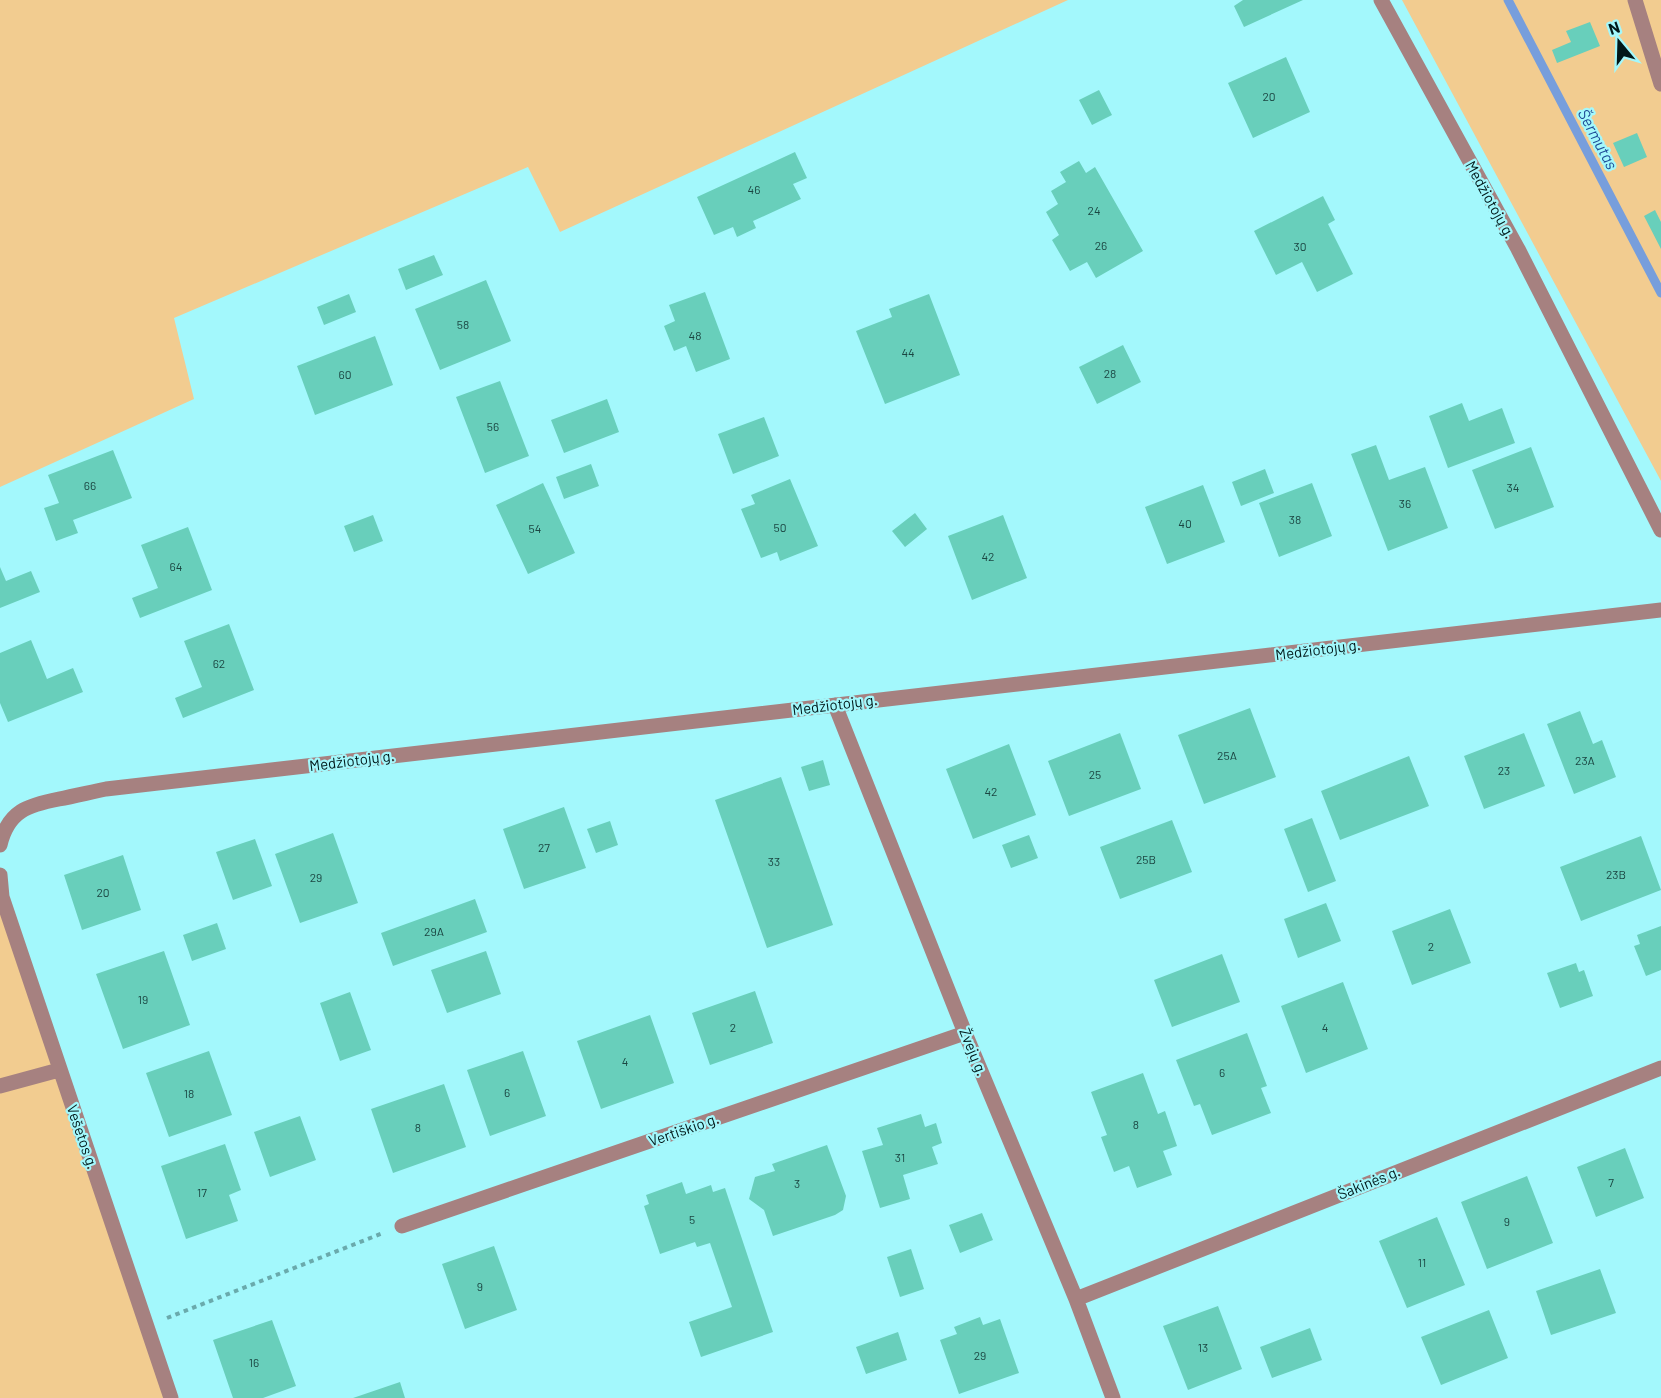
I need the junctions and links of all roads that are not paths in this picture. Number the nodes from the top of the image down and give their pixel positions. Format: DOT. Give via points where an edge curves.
graph roads {
  1 [pos="1381,0"];
  2 [pos="1635,0"];
  3 [pos="1661,84"];
  4 [pos="1661,530"];
  5 [pos="1661,610"];
  6 [pos="835,705"];
  7 [pos="0,845"];
  8 [pos="0,875"];
  9 [pos="965,1033"];
  10 [pos="1661,1068"];
  11 [pos="59,1070"];
  12 [pos="0,1086"];
  13 [pos="402,1226"];
  14 [pos="1076,1299"];
  15 [pos="171,1398"];
  16 [pos="1113,1398"];
  1 -- 4 [label="street, Medžiotojų g." via="1518,249"];
  2 -- 3 [label="street"];
  5 -- 6 [label="street, Medžiotojų g."];
  6 -- 7 [label="street, Medžiotojų g." via="106,789 31,805 13,817 3,831"];
  6 -- 9 [label="street, Žvejų g."];
  8 -- 11 [label="street, Vešetos g." via="2,897"];
  9 -- 13 [label="street, Vertiškio g."];
  9 -- 14 [label="street, Žvejų g."];
  10 -- 14 [label="street, Šakinės g."];
  11 -- 12 [label="street"];
  11 -- 15 [label="street, Vešetos g."];
  14 -- 16 [label="street, Žvejų g."];
}
